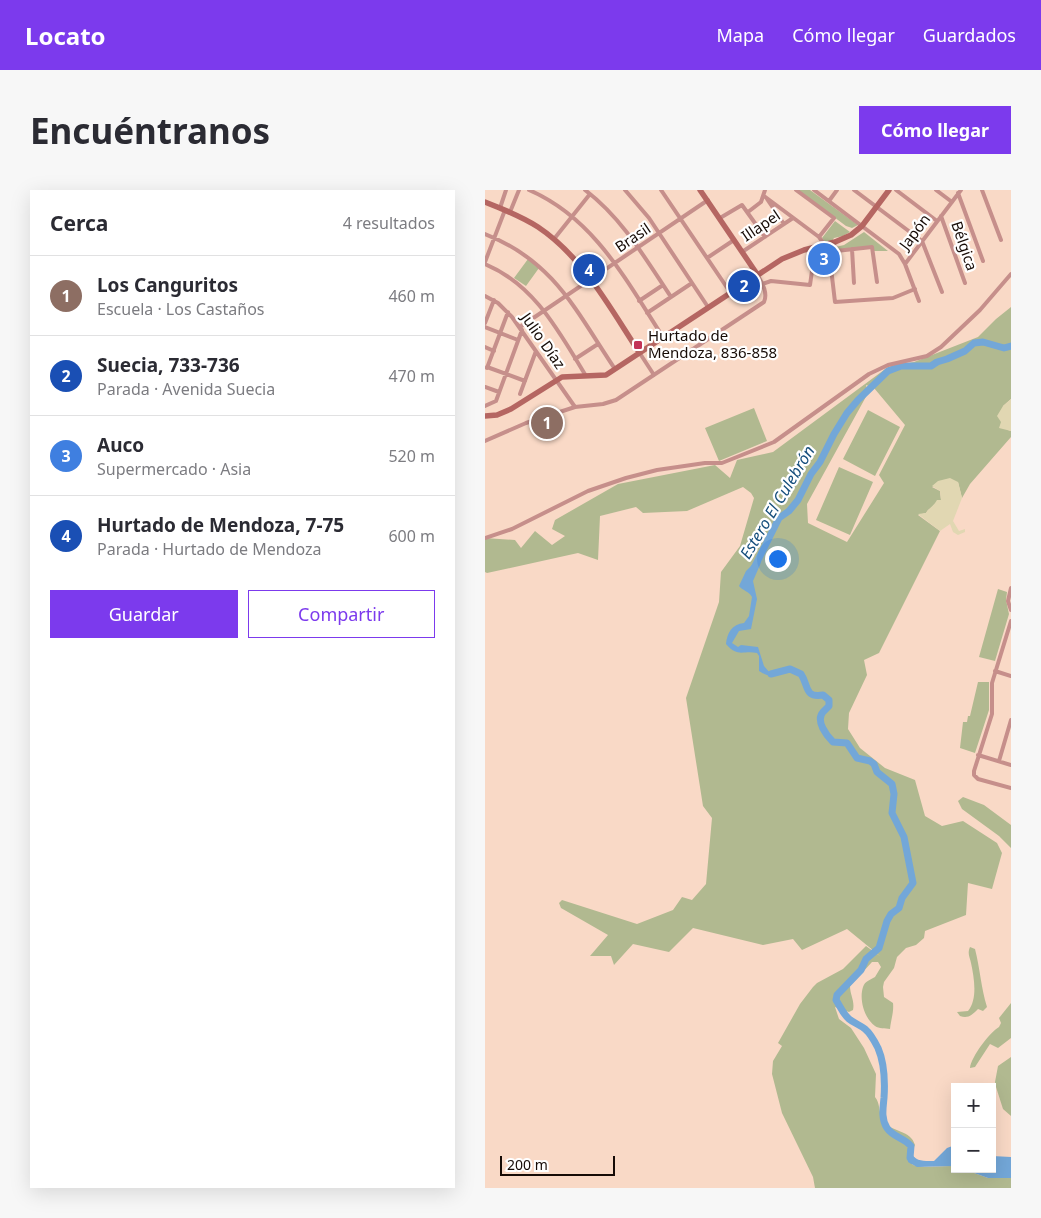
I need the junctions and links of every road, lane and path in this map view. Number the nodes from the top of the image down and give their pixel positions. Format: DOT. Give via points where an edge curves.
graph roads {
  1 [pos="506,190"];
  2 [pos="519,190"];
  3 [pos="529,190"];
  4 [pos="585,190"];
  5 [pos="625,190"];
  6 [pos="661,190"];
  7 [pos="701,190"];
  8 [pos="765,190"];
  9 [pos="796,190"];
  10 [pos="815,190"];
  11 [pos="837,190"];
  12 [pos="855,190"];
  13 [pos="889,190"];
  14 [pos="896,190"];
  15 [pos="936,190"];
  16 [pos="982,190"];
  17 [pos="959,192"];
  18 [pos="590,194"];
  19 [pos="764,196"];
  20 [pos="708,200"];
  21 [pos="829,201"];
  22 [pos="485,202"];
  23 [pos="952,202"];
  24 [pos="877,207"];
  25 [pos="505,210"];
  26 [pos="748,212"];
  27 [pos="572,216"];
  28 [pos="941,216"];
  29 [pos="681,218"];
  30 [pos="720,218"];
  31 [pos="793,218"];
  32 [pos="937,221"];
  33 [pos="784,224"];
  34 [pos="862,226"];
  35 [pos="659,233"];
  36 [pos="485,234"];
  37 [pos="765,237"];
  38 [pos="819,237"];
  39 [pos="494,238"];
  40 [pos="554,239"];
  41 [pos="734,240"];
  42 [pos="1001,240"];
  43 [pos="922,241"];
  44 [pos="824,244"];
  45 [pos="638,248"];
  46 [pos="852,249"];
  47 [pos="829,251"];
  48 [pos="742,252"];
  49 [pos="707,258"];
  50 [pos="983,260"];
  51 [pos="485,263"];
  52 [pos="615,263"];
  53 [pos="905,264"];
  54 [pos="757,274"];
  55 [pos="1011,274"];
  56 [pos="591,280"];
  57 [pos="877,282"];
  58 [pos="692,283"];
  59 [pos="854,283"];
  60 [pos="965,283"];
  61 [pos="762,284"];
  62 [pos="663,285"];
  63 [pos="915,289"];
  64 [pos="730,292"];
  65 [pos="942,292"];
  66 [pos="485,296"];
  67 [pos="566,296"];
  68 [pos="671,297"];
  69 [pos="494,300"];
  70 [pos="919,300"];
  71 [pos="639,301"];
  72 [pos="708,307"];
  73 [pos="544,311"];
  74 [pos="508,312"];
  75 [pos="647,313"];
  76 [pos="485,323"];
  77 [pos="485,327"];
  78 [pos="521,329"];
  79 [pos="500,333"];
  80 [pos="663,337"];
  81 [pos="518,340"];
  82 [pos="598,344"];
  83 [pos="485,347"];
  84 [pos="494,350"];
  85 [pos="536,351"];
  86 [pos="639,352"];
  87 [pos="575,359"];
  88 [pos="486,367"];
  89 [pos="615,369"];
  90 [pos="506,374"];
  91 [pos="654,375"];
  92 [pos="586,376"];
  93 [pos="556,379"];
  94 [pos="525,381"];
  95 [pos="485,387"];
  96 [pos="499,392"];
  97 [pos="520,394"];
  98 [pos="485,406"];
  99 [pos="575,407"];
  100 [pos="485,416"];
  101 [pos="485,441"];
  102 [pos="485,538"];
  103 [pos="1011,590"];
  104 [pos="1011,610"];
  105 [pos="1011,621"];
  106 [pos="995,671"];
  107 [pos="1011,676"];
  108 [pos="1011,720"];
  109 [pos="978,755"];
  110 [pos="999,761"];
  111 [pos="1011,765"];
  112 [pos="1011,788"];
  1 -- 25 [label="street"];
  2 -- 25 [label="street"];
  3 -- 27 [label="street"];
  4 -- 18 [label="street"];
  5 -- 35 [label="street"];
  6 -- 29 [label="street"];
  7 -- 20 [label="main road"];
  8 -- 19 [label="street"];
  9 -- 38 [label="street" via="834,218"];
  10 -- 21 [label="street"];
  11 -- 21 [label="street"];
  12 -- 24 [label="street"];
  13 -- 24 [label="main road"];
  14 -- 32 [label="street"];
  15 -- 23 [label="street"];
  16 -- 42 [label="street"];
  17 -- 23 [label="street, Japón"];
  17 -- 50 [label="street"];
  18 -- 27 [label="street"];
  18 -- 45 [label="street" via="616,219"];
  19 -- 26 [label="street"];
  19 -- 31 [label="street"];
  19 -- 33 [label="street"];
  20 -- 29 [label="street, Brasil"];
  20 -- 30 [label="main road"];
  21 -- 34 [label="street"];
  22 -- 25 [label="main road"];
  23 -- 28 [label="street, Japón"];
  24 -- 34 [label="main road"];
  24 -- 43 [label="street"];
  25 -- 39 [label="street"];
  25 -- 40 [label="main road"];
  26 -- 30 [label="street" via="741,205"];
  26 -- 37 [label="street"];
  27 -- 40 [label="street"];
  27 -- 52 [label="street" via="594,236"];
  28 -- 32 [label="street, Japón"];
  28 -- 60 [label="street, Bélgica"];
  29 -- 35 [label="street, Brasil"];
  29 -- 49 [label="street"];
  30 -- 41 [label="main road"];
  31 -- 33 [label="street, Illapel"];
  31 -- 38 [label="street"];
  32 -- 43 [label="street, Japón"];
  33 -- 37 [label="street, Illapel"];
  34 -- 44 [label="main road" via="843,240"];
  34 -- 53 [label="street" via="899,254"];
  35 -- 45 [label="street, Brasil"];
  35 -- 58 [label="street"];
  36 -- 39 [label="street"];
  37 -- 48 [label="street, Illapel"];
  38 -- 44 [label="street"];
  39 -- 51 [label="street"];
  39 -- 67 [label="street" via="534,261"];
  40 -- 56 [label="main road" via="575,258"];
  41 -- 48 [label="main road"];
  41 -- 49 [label="street"];
  43 -- 53 [label="street, Japón"];
  43 -- 65 [label="street"];
  44 -- 54 [label="main road" via="789,255"];
  45 -- 52 [label="street, Brasil"];
  45 -- 62 [label="street"];
  46 -- 47 [label="street"];
  46 -- 57 [label="street" via="872,247"];
  46 -- 59 [label="street"];
  47 -- 61 [label="street" via="815,255 810,285 771,281"];
  47 -- 63 [label="street" via="835,302 893,298"];
  48 -- 54 [label="main road"];
  49 -- 64 [label="street"];
  51 -- 73 [label="street" via="517,282"];
  52 -- 56 [label="street, Brasil"];
  52 -- 71 [label="street"];
  53 -- 63 [label="street"];
  54 -- 61 [label="street"];
  54 -- 64 [label="main road"];
  55 -- 102 [label="street" via="980,310 941,347 927,356 888,365 869,374 774,442 722,464 705,463 657,470 626,478"];
  56 -- 67 [label="street, Brasil"];
  56 -- 86 [label="main road"];
  58 -- 68 [label="street"];
  58 -- 72 [label="street"];
  61 -- 91 [label="street" via="763,303"];
  62 -- 68 [label="street"];
  62 -- 71 [label="street"];
  63 -- 70 [label="street"];
  64 -- 72 [label="main road"];
  66 -- 69 [label="street, Julio Díaz"];
  67 -- 73 [label="street, Brasil"];
  67 -- 82 [label="street"];
  68 -- 75 [label="street"];
  69 -- 74 [label="street, Julio Díaz"];
  69 -- 76 [label="street"];
  71 -- 75 [label="street"];
  72 -- 80 [label="main road"];
  73 -- 78 [label="street, Brasil"];
  73 -- 87 [label="street"];
  74 -- 78 [label="street, Julio Díaz"];
  74 -- 79 [label="street"];
  75 -- 80 [label="street"];
  77 -- 79 [label="street"];
  78 -- 81 [label="street"];
  78 -- 85 [label="street, Julio Díaz"];
  79 -- 81 [label="street"];
  79 -- 84 [label="street"];
  80 -- 86 [label="main road"];
  81 -- 90 [label="street"];
  82 -- 87 [label="street"];
  82 -- 89 [label="street"];
  83 -- 84 [label="street"];
  84 -- 88 [label="street"];
  85 -- 93 [label="street, Julio Díaz"];
  85 -- 94 [label="street"];
  86 -- 89 [label="main road"];
  86 -- 91 [label="street"];
  87 -- 92 [label="street"];
  88 -- 90 [label="street"];
  89 -- 92 [label="main road" via="604,376"];
  90 -- 94 [label="street"];
  90 -- 96 [label="street"];
  91 -- 99 [label="street" via="616,400"];
  92 -- 93 [label="main road"];
  93 -- 99 [label="street, Julio Díaz"];
  93 -- 100 [label="main road" via="511,409"];
  94 -- 97 [label="street"];
  95 -- 96 [label="street"];
  96 -- 98 [label="street" via="496,401"];
  99 -- 101 [label="street"];
  103 -- 104 [label="street" via="1008,601"];
  105 -- 106 [label="street"];
  106 -- 107 [label="street"];
  106 -- 109 [label="street" via="991,687 992,714"];
  108 -- 110 [label="street"];
  109 -- 110 [label="street"];
  109 -- 112 [label="street" via="973,771 975,777"];
  110 -- 111 [label="street"];
}
